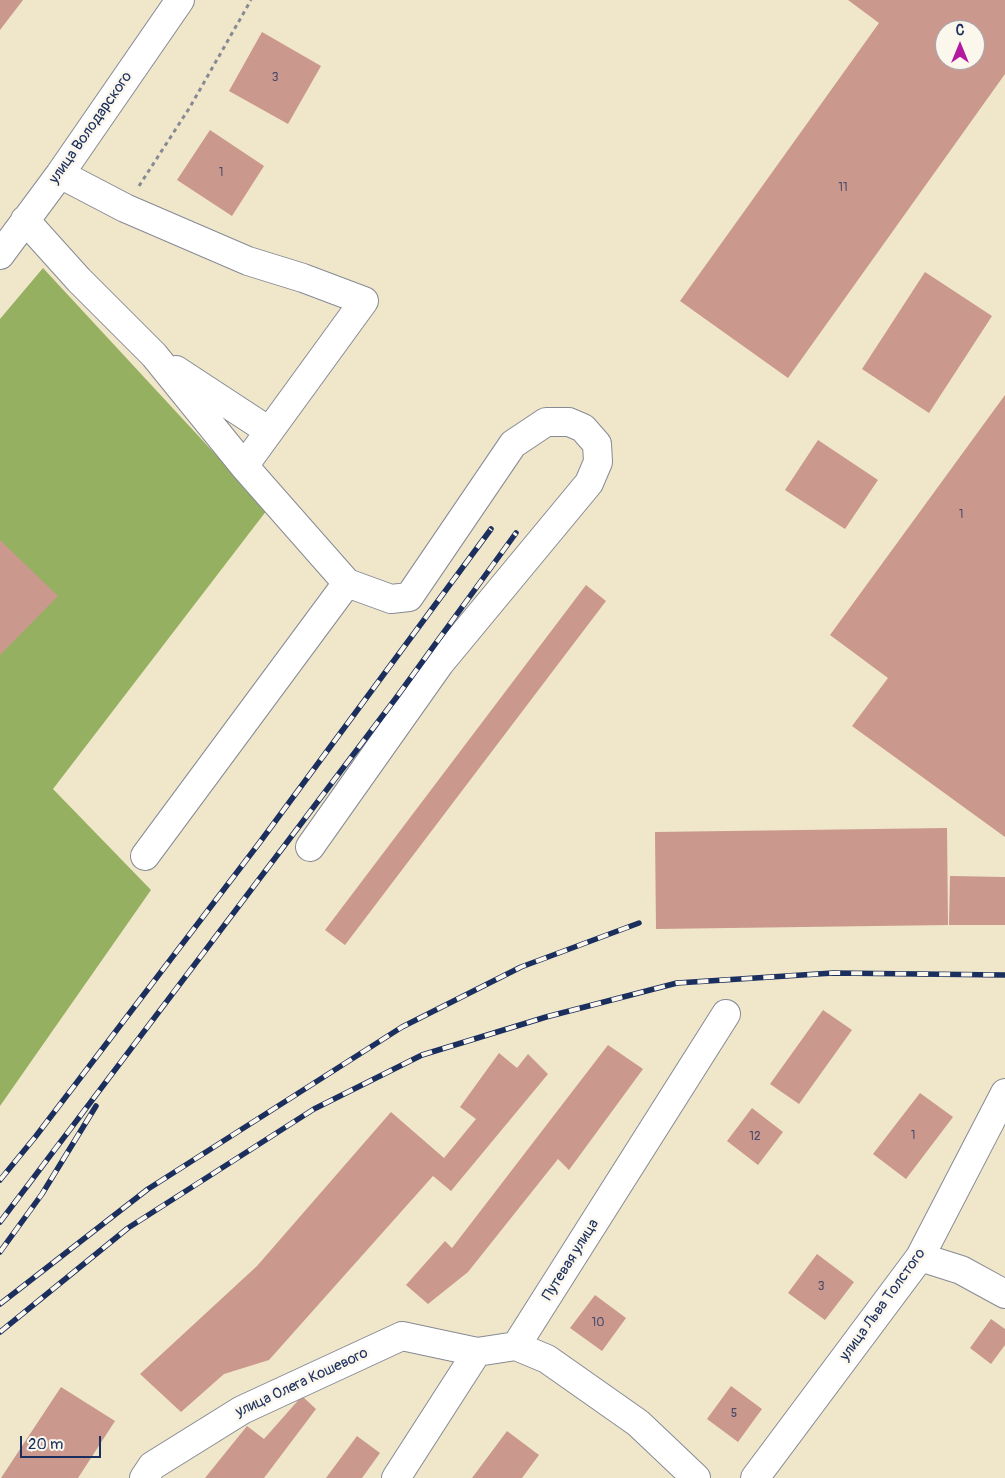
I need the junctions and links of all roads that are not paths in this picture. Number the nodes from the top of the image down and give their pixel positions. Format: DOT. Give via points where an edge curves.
graph roads {
  1 [pos="180,0"];
  2 [pos="60,174"];
  3 [pos="25,220"];
  4 [pos="0,254"];
  5 [pos="154,355"];
  6 [pos="269,431"];
  7 [pos="244,466"];
  8 [pos="347,583"];
  9 [pos="310,847"];
  10 [pos="145,856"];
  11 [pos="726,1014"];
  12 [pos="1005,1093"];
  13 [pos="920,1257"];
  14 [pos="1005,1294"];
  15 [pos="516,1346"];
  16 [pos="477,1352"];
  17 [pos="144,1478"];
  18 [pos="396,1478"];
  19 [pos="696,1478"];
  20 [pos="755,1478"];
  1 -- 2 [label="street, улица Володарского"];
  2 -- 3 [label="street, улица Володарского"];
  2 -- 6 [label="street" via="125,208 248,261 364,301"];
  3 -- 4 [label="street, улица Володарского"];
  3 -- 5 [label="street" via="78,280"];
  5 -- 6 [label="street"];
  5 -- 7 [label="street"];
  6 -- 7 [label="street"];
  7 -- 8 [label="street"];
  8 -- 9 [label="street" via="391,599 409,598 513,444 546,422 569,422 583,428 597,444 598,462 589,483 440,663"];
  8 -- 10 [label="street"];
  11 -- 15 [label="street, Путевая улица"];
  12 -- 13 [label="street, улица Льва Толстого"];
  13 -- 14 [label="street" via="961,1270"];
  13 -- 20 [label="street, улица Льва Толстого"];
  15 -- 16 [label="street"];
  15 -- 19 [label="street" via="547,1360 638,1423"];
  16 -- 17 [label="street, улица Олега Кошевого" via="402,1336 242,1410 152,1466"];
  16 -- 18 [label="street"];
}
